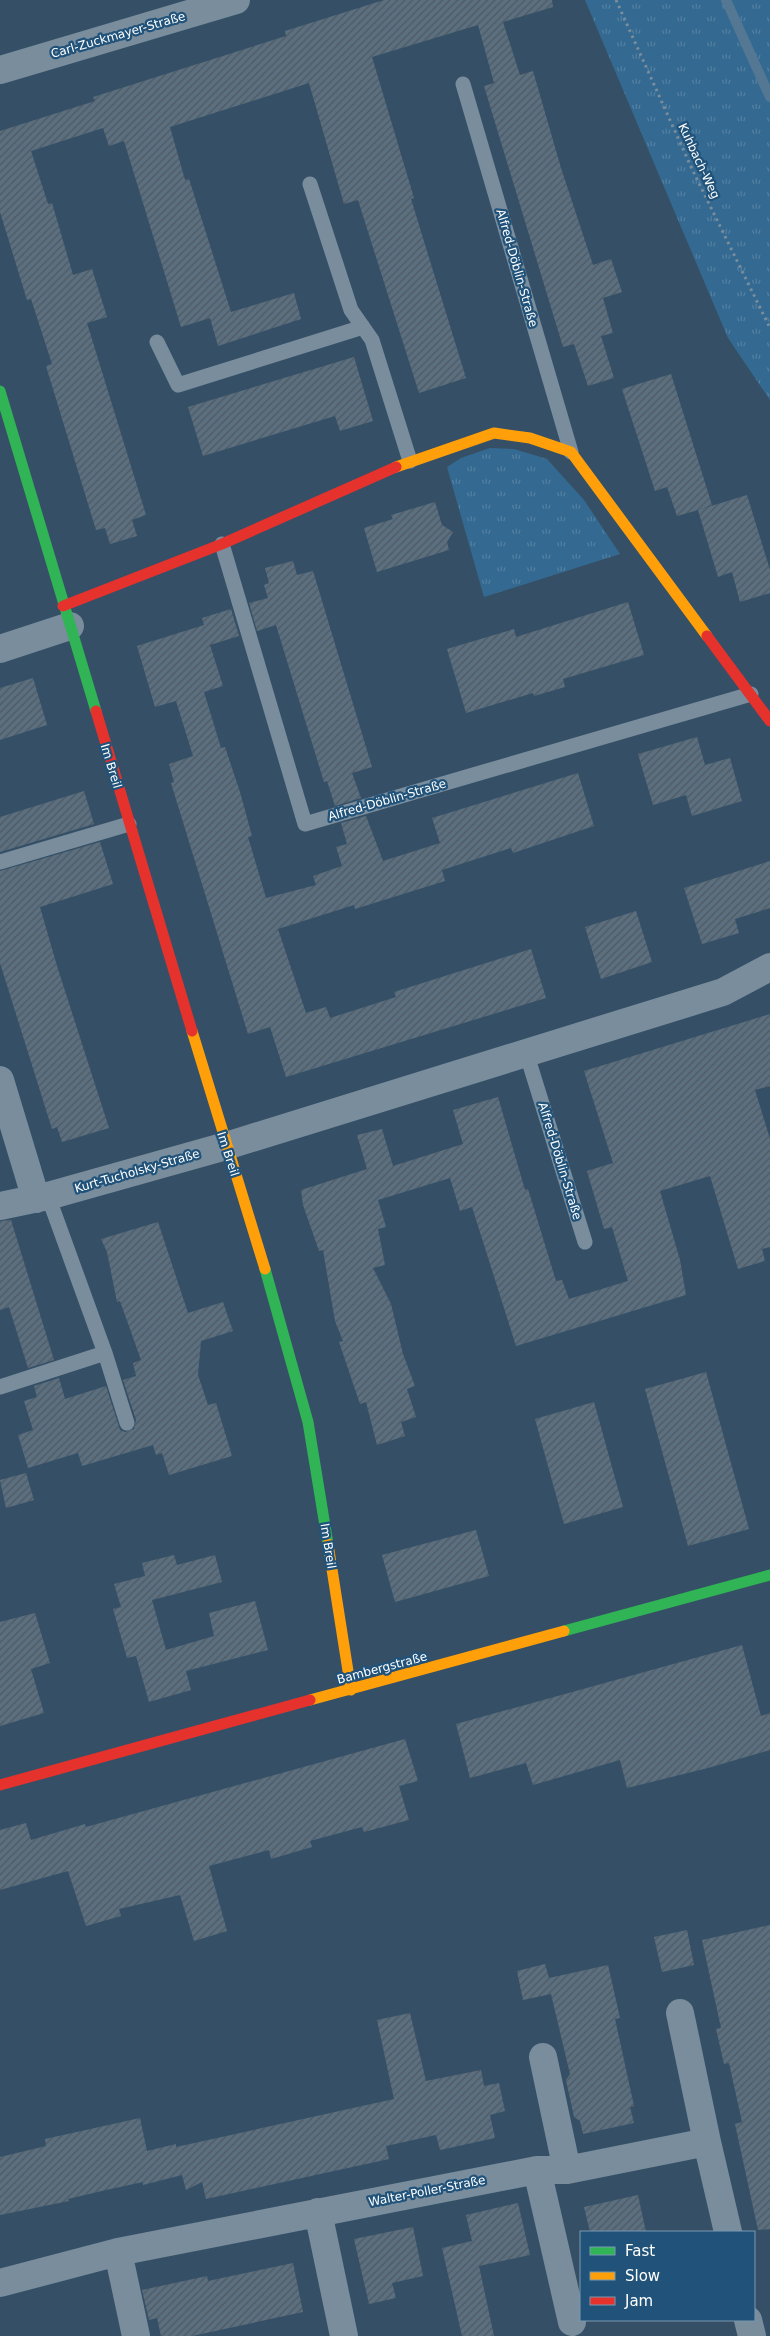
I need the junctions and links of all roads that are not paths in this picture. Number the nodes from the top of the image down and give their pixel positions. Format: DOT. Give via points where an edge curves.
graph roads {
  1 [pos="236,0"];
  2 [pos="0,70"];
  3 [pos="463,84"];
  4 [pos="310,184"];
  5 [pos="363,327"];
  6 [pos="157,342"];
  7 [pos="0,391"];
  8 [pos="571,452"];
  9 [pos="410,461"];
  10 [pos="222,544"];
  11 [pos="66,616"];
  12 [pos="0,649"];
  13 [pos="751,694"];
  14 [pos="770,721"];
  15 [pos="129,824"];
  16 [pos="0,862"];
  17 [pos="770,967"];
  18 [pos="526,1052"];
  19 [pos="0,1080"];
  20 [pos="226,1146"];
  21 [pos="42,1198"];
  22 [pos="0,1206"];
  23 [pos="586,1242"];
  24 [pos="105,1353"];
  25 [pos="0,1386"];
  26 [pos="127,1424"];
  27 [pos="770,1574"];
  28 [pos="351,1690"];
  29 [pos="0,1785"];
  30 [pos="680,2013"];
  31 [pos="543,2057"];
  32 [pos="707,2142"];
  33 [pos="537,2170"];
  34 [pos="567,2170"];
  35 [pos="318,2212"];
  36 [pos="728,2231"];
  37 [pos="118,2252"];
  38 [pos="0,2283"];
  39 [pos="748,2321"];
  40 [pos="572,2322"];
  41 [pos="136,2336"];
  42 [pos="344,2336"];
  43 [pos="752,2336"];
  1 -- 2 [label="street, Carl-Zuckmayer-Straße"];
  3 -- 8 [label="lane, Alfred-Döblin-Straße"];
  4 -- 5 [label="lane" via="351,310"];
  5 -- 6 [label="lane" via="178,385"];
  5 -- 9 [label="lane" via="372,340"];
  7 -- 11 [label="street, Im Breil"];
  8 -- 9 [label="street" via="530,438 494,433"];
  8 -- 13 [label="street, Alfred-Döblin-Straße"];
  9 -- 10 [label="street"];
  10 -- 11 [label="street"];
  10 -- 13 [label="lane, Alfred-Döblin-Straße" via="305,824"];
  11 -- 12 [label="street"];
  11 -- 15 [label="street, Im Breil"];
  13 -- 14 [label="street, Alfred-Döblin-Straße"];
  15 -- 16 [label="lane"];
  15 -- 20 [label="street, Im Breil"];
  17 -- 18 [label="street" via="724,992"];
  18 -- 20 [label="street"];
  18 -- 23 [label="lane, Alfred-Döblin-Straße"];
  19 -- 21 [label="street"];
  20 -- 21 [label="street, Kurt-Tucholsky-Straße"];
  20 -- 28 [label="street, Im Breil" via="262,1257 308,1422"];
  21 -- 22 [label="street, Kurt-Tucholsky-Straße"];
  21 -- 24 [label="lane"];
  24 -- 25 [label="lane"];
  24 -- 26 [label="lane"];
  27 -- 28 [label="street, Bambergstraße"];
  28 -- 29 [label="street, Bambergstraße"];
  30 -- 32 [label="street"];
  31 -- 34 [label="street"];
  32 -- 34 [label="street, Walter-Poller-Straße"];
  32 -- 36 [label="street"];
  33 -- 34 [label="street, Walter-Poller-Straße"];
  33 -- 35 [label="street, Walter-Poller-Straße"];
  33 -- 40 [label="street"];
  35 -- 37 [label="street, Walter-Poller-Straße"];
  35 -- 42 [label="street"];
  37 -- 38 [label="street, Walter-Poller-Straße"];
  37 -- 41 [label="street"];
  39 -- 43 [label="street"];
}
